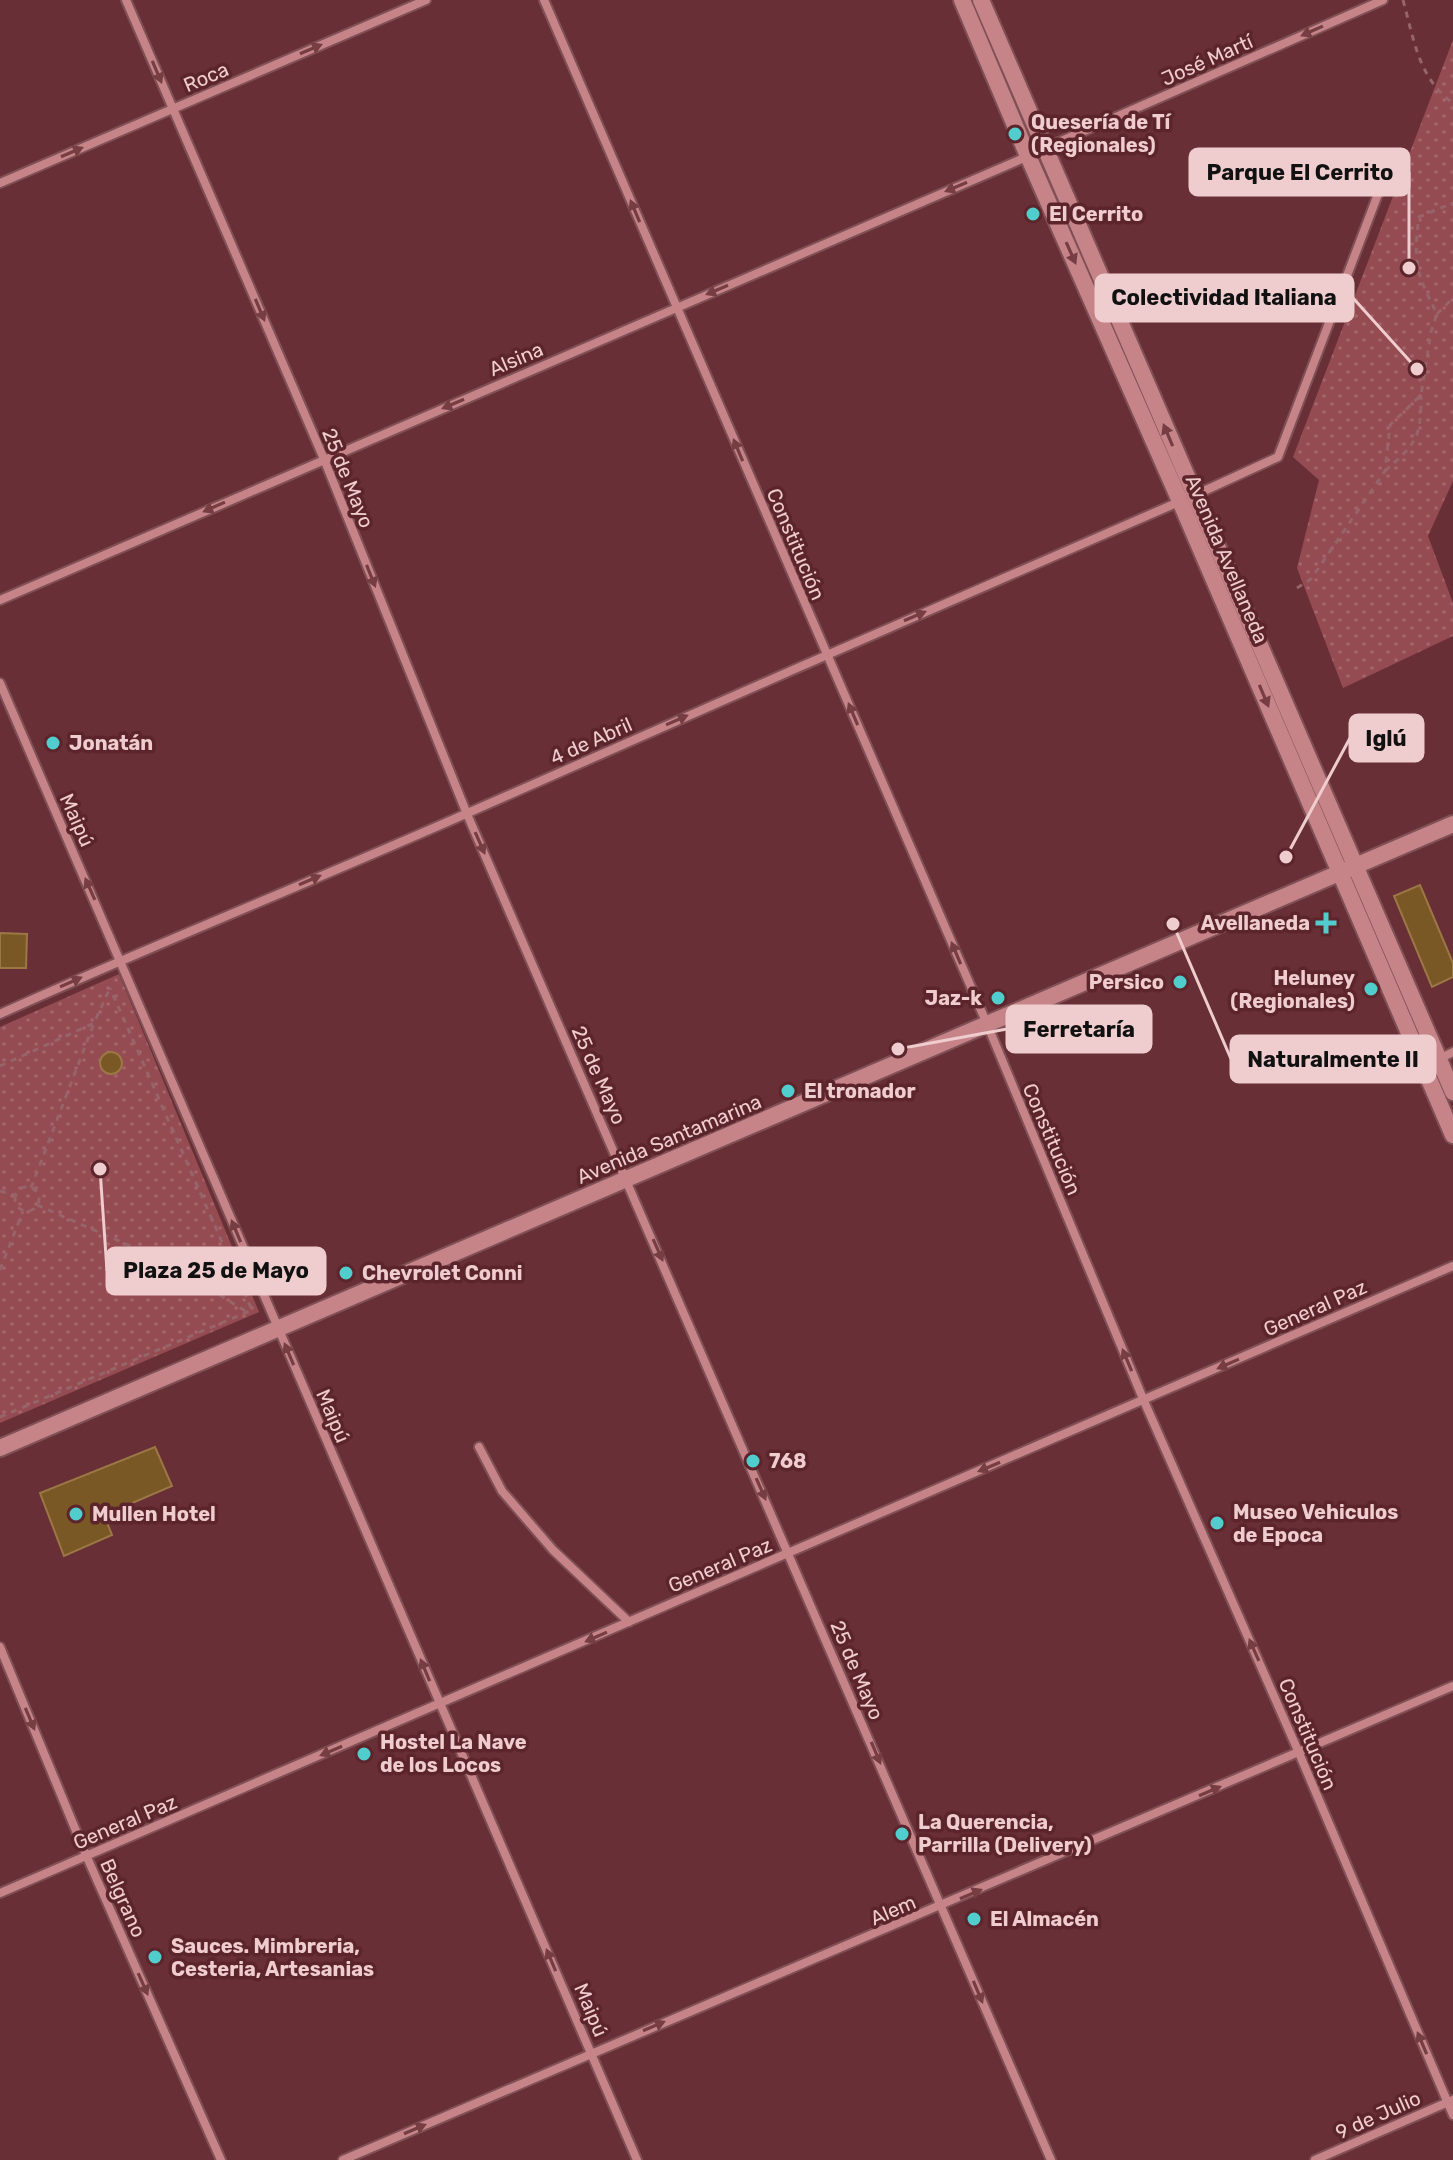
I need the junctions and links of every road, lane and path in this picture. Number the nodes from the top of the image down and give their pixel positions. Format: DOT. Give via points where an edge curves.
graph roads {
  1 [pos="126,0"];
  2 [pos="426,0"];
  3 [pos="544,0"];
  4 [pos="962,0"];
  5 [pos="981,0"];
  6 [pos="1383,0"];
  7 [pos="1403,0"];
  8 [pos="1453,103"];
  9 [pos="173,109"];
  10 [pos="1045,149"];
  11 [pos="1028,156"];
  12 [pos="1391,160"];
  13 [pos="0,183"];
  14 [pos="1453,203"];
  15 [pos="1453,298"];
  16 [pos="677,307"];
  17 [pos="1437,314"];
  18 [pos="1421,395"];
  19 [pos="324,459"];
  20 [pos="1385,471"];
  21 [pos="1187,498"];
  22 [pos="1297,588"];
  23 [pos="0,600"];
  24 [pos="826,654"];
  25 [pos="0,683"];
  26 [pos="467,814"];
  27 [pos="1453,824"];
  28 [pos="1347,870"];
  29 [pos="121,960"];
  30 [pos="0,1014"];
  31 [pos="94,1023"];
  32 [pos="987,1024"];
  33 [pos="1446,1056"];
  34 [pos="0,1066"];
  35 [pos="1453,1092"];
  36 [pos="1453,1135"];
  37 [pos="627,1179"];
  38 [pos="31,1188"];
  39 [pos="0,1191"];
  40 [pos="15,1195"];
  41 [pos="37,1205"];
  42 [pos="23,1211"];
  43 [pos="1453,1266"];
  44 [pos="0,1270"];
  45 [pos="247,1312"];
  46 [pos="278,1329"];
  47 [pos="1144,1401"];
  48 [pos="0,1417"];
  49 [pos="479,1447"];
  50 [pos="0,1448"];
  51 [pos="789,1553"];
  52 [pos="629,1622"];
  53 [pos="0,1647"];
  54 [pos="1453,1686"];
  55 [pos="440,1704"];
  56 [pos="1299,1753"];
  57 [pos="86,1855"];
  58 [pos="0,1893"];
  59 [pos="942,1907"];
  60 [pos="592,2052"];
  61 [pos="1450,2101"];
  62 [pos="1453,2115"];
  63 [pos="221,2160"];
  64 [pos="343,2160"];
  65 [pos="637,2160"];
  66 [pos="1051,2160"];
  67 [pos="1315,2160"];
  1 -- 9 [label="street, 25 de Mayo, one-way"];
  9 -- 2 [label="street, Roca, one-way"];
  16 -- 3 [label="street, Constitución, one-way"];
  4 -- 11 [label="main road, Avenida Avellaneda"];
  5 -- 10 [label="main road, Avenida Avellaneda"];
  6 -- 10 [label="street, José Martí, one-way"];
  7 -- 8 [label="path" via="1423,69"];
  13 -- 9 [label="street, Roca, one-way"];
  9 -- 19 [label="street, 25 de Mayo, one-way"];
  10 -- 11 [label="street, Alsina"];
  21 -- 10 [label="main road, Avenida Avellaneda, one-way"];
  11 -- 16 [label="street, Alsina, one-way"];
  11 -- 21 [label="main road, Avenida Avellaneda, one-way"];
  12 -- 21 [label="street, 4 de Abril" via="1278,457"];
  14 -- 17 [label="path" via="1419,217 1414,251 1418,277"];
  15 -- 17 [label="path"];
  16 -- 19 [label="street, Alsina, one-way"];
  24 -- 16 [label="street, Constitución, one-way"];
  17 -- 18 [label="path"];
  18 -- 20 [label="path" via="1390,425"];
  18 -- 20 [label="path" via="1421,429 1409,450"];
  19 -- 23 [label="street, Alsina, one-way"];
  19 -- 26 [label="street, 25 de Mayo, one-way"];
  20 -- 22 [label="path" via="1311,579"];
  24 -- 21 [label="street, 4 de Abril, one-way"];
  21 -- 28 [label="main road, Avenida Avellaneda"];
  26 -- 24 [label="street, 4 de Abril, one-way"];
  32 -- 24 [label="street, Constitución, one-way"];
  29 -- 25 [label="street, Maipú, one-way"];
  29 -- 26 [label="street, 4 de Abril, one-way"];
  26 -- 37 [label="street, 25 de Mayo, one-way"];
  27 -- 28 [label="main road, Avenida Santamarina"];
  28 -- 32 [label="main road, Avenida Santamarina"];
  28 -- 33 [label="main road, Avenida Avellaneda"];
  28 -- 36 [label="main road, Avenida Avellaneda"];
  30 -- 29 [label="street, 4 de Abril, one-way"];
  46 -- 29 [label="street, Maipú, one-way"];
  31 -- 34 [label="path"];
  31 -- 38 [label="path"];
  31 -- 45 [label="path" via="110,988 252,1310"];
  32 -- 37 [label="main road, Avenida Santamarina"];
  47 -- 32 [label="street, Constitución, one-way"];
  33 -- 35 [label="main road, Avenida Avellaneda"];
  37 -- 46 [label="main road, Avenida Santamarina"];
  37 -- 51 [label="street, 25 de Mayo, one-way"];
  38 -- 40 [label="path"];
  38 -- 41 [label="path"];
  39 -- 40 [label="path"];
  40 -- 42 [label="path"];
  41 -- 42 [label="path"];
  41 -- 45 [label="path" via="167,1262"];
  42 -- 44 [label="path"];
  43 -- 47 [label="street, General Paz, one-way"];
  45 -- 48 [label="path"];
  46 -- 50 [label="main road, Avenida Santamarina"];
  55 -- 46 [label="street, Maipú, one-way"];
  47 -- 51 [label="street, General Paz, one-way"];
  56 -- 47 [label="street, Constitución, one-way"];
  49 -- 52 [label="street" via="502,1491 553,1550"];
  51 -- 52 [label="street, General Paz"];
  51 -- 59 [label="street, 25 de Mayo, one-way"];
  52 -- 55 [label="street, General Paz, one-way"];
  53 -- 57 [label="street, Belgrano, one-way"];
  54 -- 56 [label="street, Alem"];
  55 -- 57 [label="street, General Paz, one-way"];
  60 -- 55 [label="street, Maipú, one-way"];
  59 -- 56 [label="street, Alem, one-way"];
  61 -- 56 [label="street, Constitución, one-way"];
  57 -- 58 [label="street, General Paz"];
  57 -- 63 [label="street, Belgrano, one-way"];
  60 -- 59 [label="street, Alem, one-way"];
  59 -- 66 [label="street, 25 de Mayo, one-way"];
  64 -- 60 [label="street, Alem, one-way"];
  60 -- 65 [label="street, Maipú"];
  61 -- 62 [label="street, Constitución"];
  61 -- 67 [label="street, 9 de Julio"];
}
